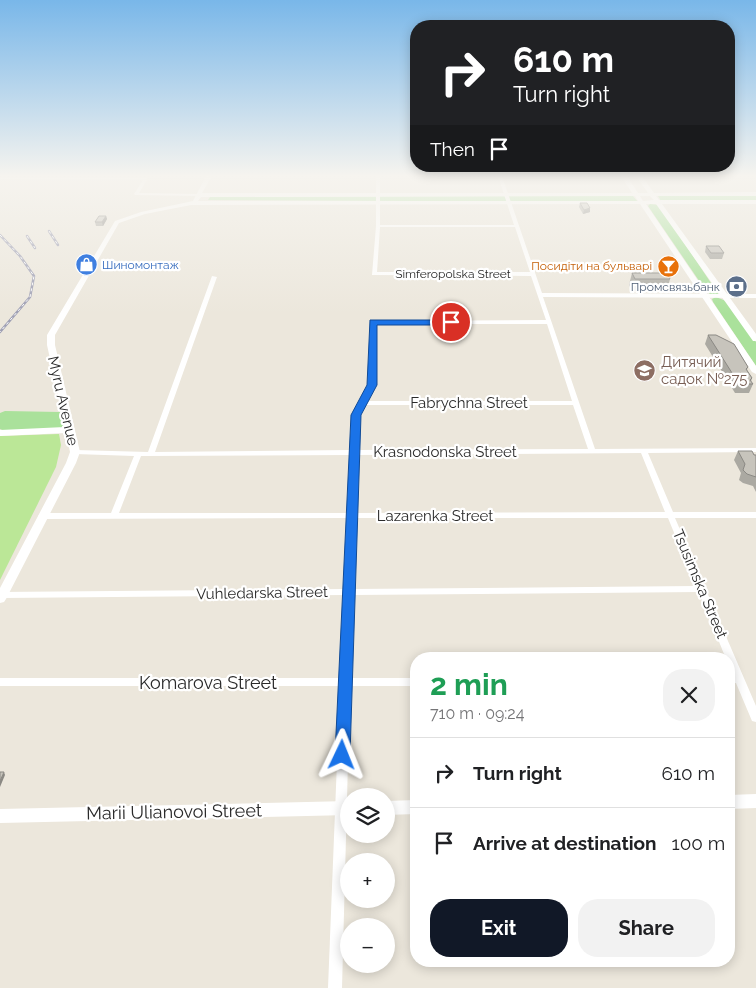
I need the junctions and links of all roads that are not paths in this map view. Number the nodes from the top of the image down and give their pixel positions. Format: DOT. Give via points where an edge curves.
graph roads {
  1 [pos="117,222"];
  2 [pos="378,222"];
  3 [pos="515,222"];
  4 [pos="655,222"];
  5 [pos="672,222"];
  6 [pos="378,226"];
  7 [pos="516,226"];
  8 [pos="532,274"];
  9 [pos="214,277"];
  10 [pos="539,295"];
  11 [pos="706,296"];
  12 [pos="725,296"];
  13 [pos="756,296"];
  14 [pos="548,322"];
  15 [pos="756,339"];
  16 [pos="756,372"];
  17 [pos="576,403"];
  18 [pos="361,404"];
  19 [pos="70,430"];
  20 [pos="0,432"];
  21 [pos="592,450"];
  22 [pos="643,450"];
  23 [pos="756,450"];
  24 [pos="75,452"];
  25 [pos="354,452"];
  26 [pos="138,454"];
  27 [pos="151,454"];
  28 [pos="670,515"];
  29 [pos="756,515"];
  30 [pos="42,516"];
  31 [pos="114,516"];
  32 [pos="351,516"];
  33 [pos="702,589"];
  34 [pos="348,592"];
  35 [pos="1,597"];
  36 [pos="729,652"];
  37 [pos="735,667"];
  38 [pos="735,679"];
  39 [pos="740,679"];
  40 [pos="0,682"];
  41 [pos="410,682"];
  42 [pos="345,683"];
  43 [pos="756,718"];
  44 [pos="345,788"];
  45 [pos="756,801"];
  46 [pos="735,802"];
  47 [pos="410,807"];
  48 [pos="340,808"];
  49 [pos="395,808"];
  50 [pos="0,816"];
  51 [pos="343,843"];
  52 [pos="335,988"];
  1 -- 19 [label="main road, Myru Avenue" via="51,335 50,345"];
  2 -- 6 [label="street"];
  3 -- 7 [label="street"];
  4 -- 11 [label="main road"];
  5 -- 12 [label="main road"];
  6 -- 7 [label="street"];
  6 -- 8 [label="street, Simferopolska Street" via="374,274"];
  7 -- 8 [label="street"];
  8 -- 10 [label="street"];
  9 -- 27 [label="street"];
  10 -- 11 [label="street"];
  10 -- 14 [label="street"];
  11 -- 12 [label="street"];
  11 -- 16 [label="main road"];
  12 -- 13 [label="street"];
  12 -- 15 [label="main road"];
  14 -- 17 [label="street"];
  14 -- 18 [label="street" via="373,322 372,385"];
  17 -- 18 [label="street, Fabrychna Street"];
  17 -- 21 [label="street"];
  18 -- 25 [label="street" via="356,415"];
  19 -- 20 [label="main road"];
  19 -- 24 [label="main road, Myru Avenue"];
  21 -- 22 [label="street, Krasnodonska Street"];
  21 -- 25 [label="street, Krasnodonska Street"];
  22 -- 23 [label="street, Krasnodonska Street"];
  22 -- 28 [label="street, Tsusimska Street"];
  24 -- 26 [label="street, Krasnodonska Street"];
  24 -- 30 [label="main road, Myru Avenue"];
  25 -- 27 [label="street, Krasnodonska Street"];
  25 -- 32 [label="street"];
  26 -- 27 [label="street, Krasnodonska Street"];
  26 -- 31 [label="street"];
  28 -- 29 [label="street, Lazarenka Street"];
  28 -- 32 [label="street, Lazarenka Street"];
  28 -- 33 [label="street, Tsusimska Street"];
  30 -- 31 [label="street, Lazarenka Street"];
  30 -- 35 [label="main road, Myru Avenue"];
  31 -- 32 [label="street, Lazarenka Street"];
  32 -- 34 [label="street"];
  33 -- 34 [label="street, Vuhledarska Street"];
  33 -- 36 [label="street, Tsusimska Street"];
  34 -- 35 [label="street, Vuhledarska Street"];
  34 -- 42 [label="street"];
  37 -- 39 [label="street, Tsusimska Street"];
  38 -- 39 [label="street"];
  39 -- 43 [label="street, Tsusimska Street"];
  40 -- 42 [label="street, Komarova Street"];
  41 -- 42 [label="street, Komarova Street"];
  42 -- 44 [label="street"];
  45 -- 46 [label="main road"];
  47 -- 49 [label="main road"];
  48 -- 50 [label="main road, Marii Ulianovoi Street"];
  51 -- 52 [label="street"];
}
